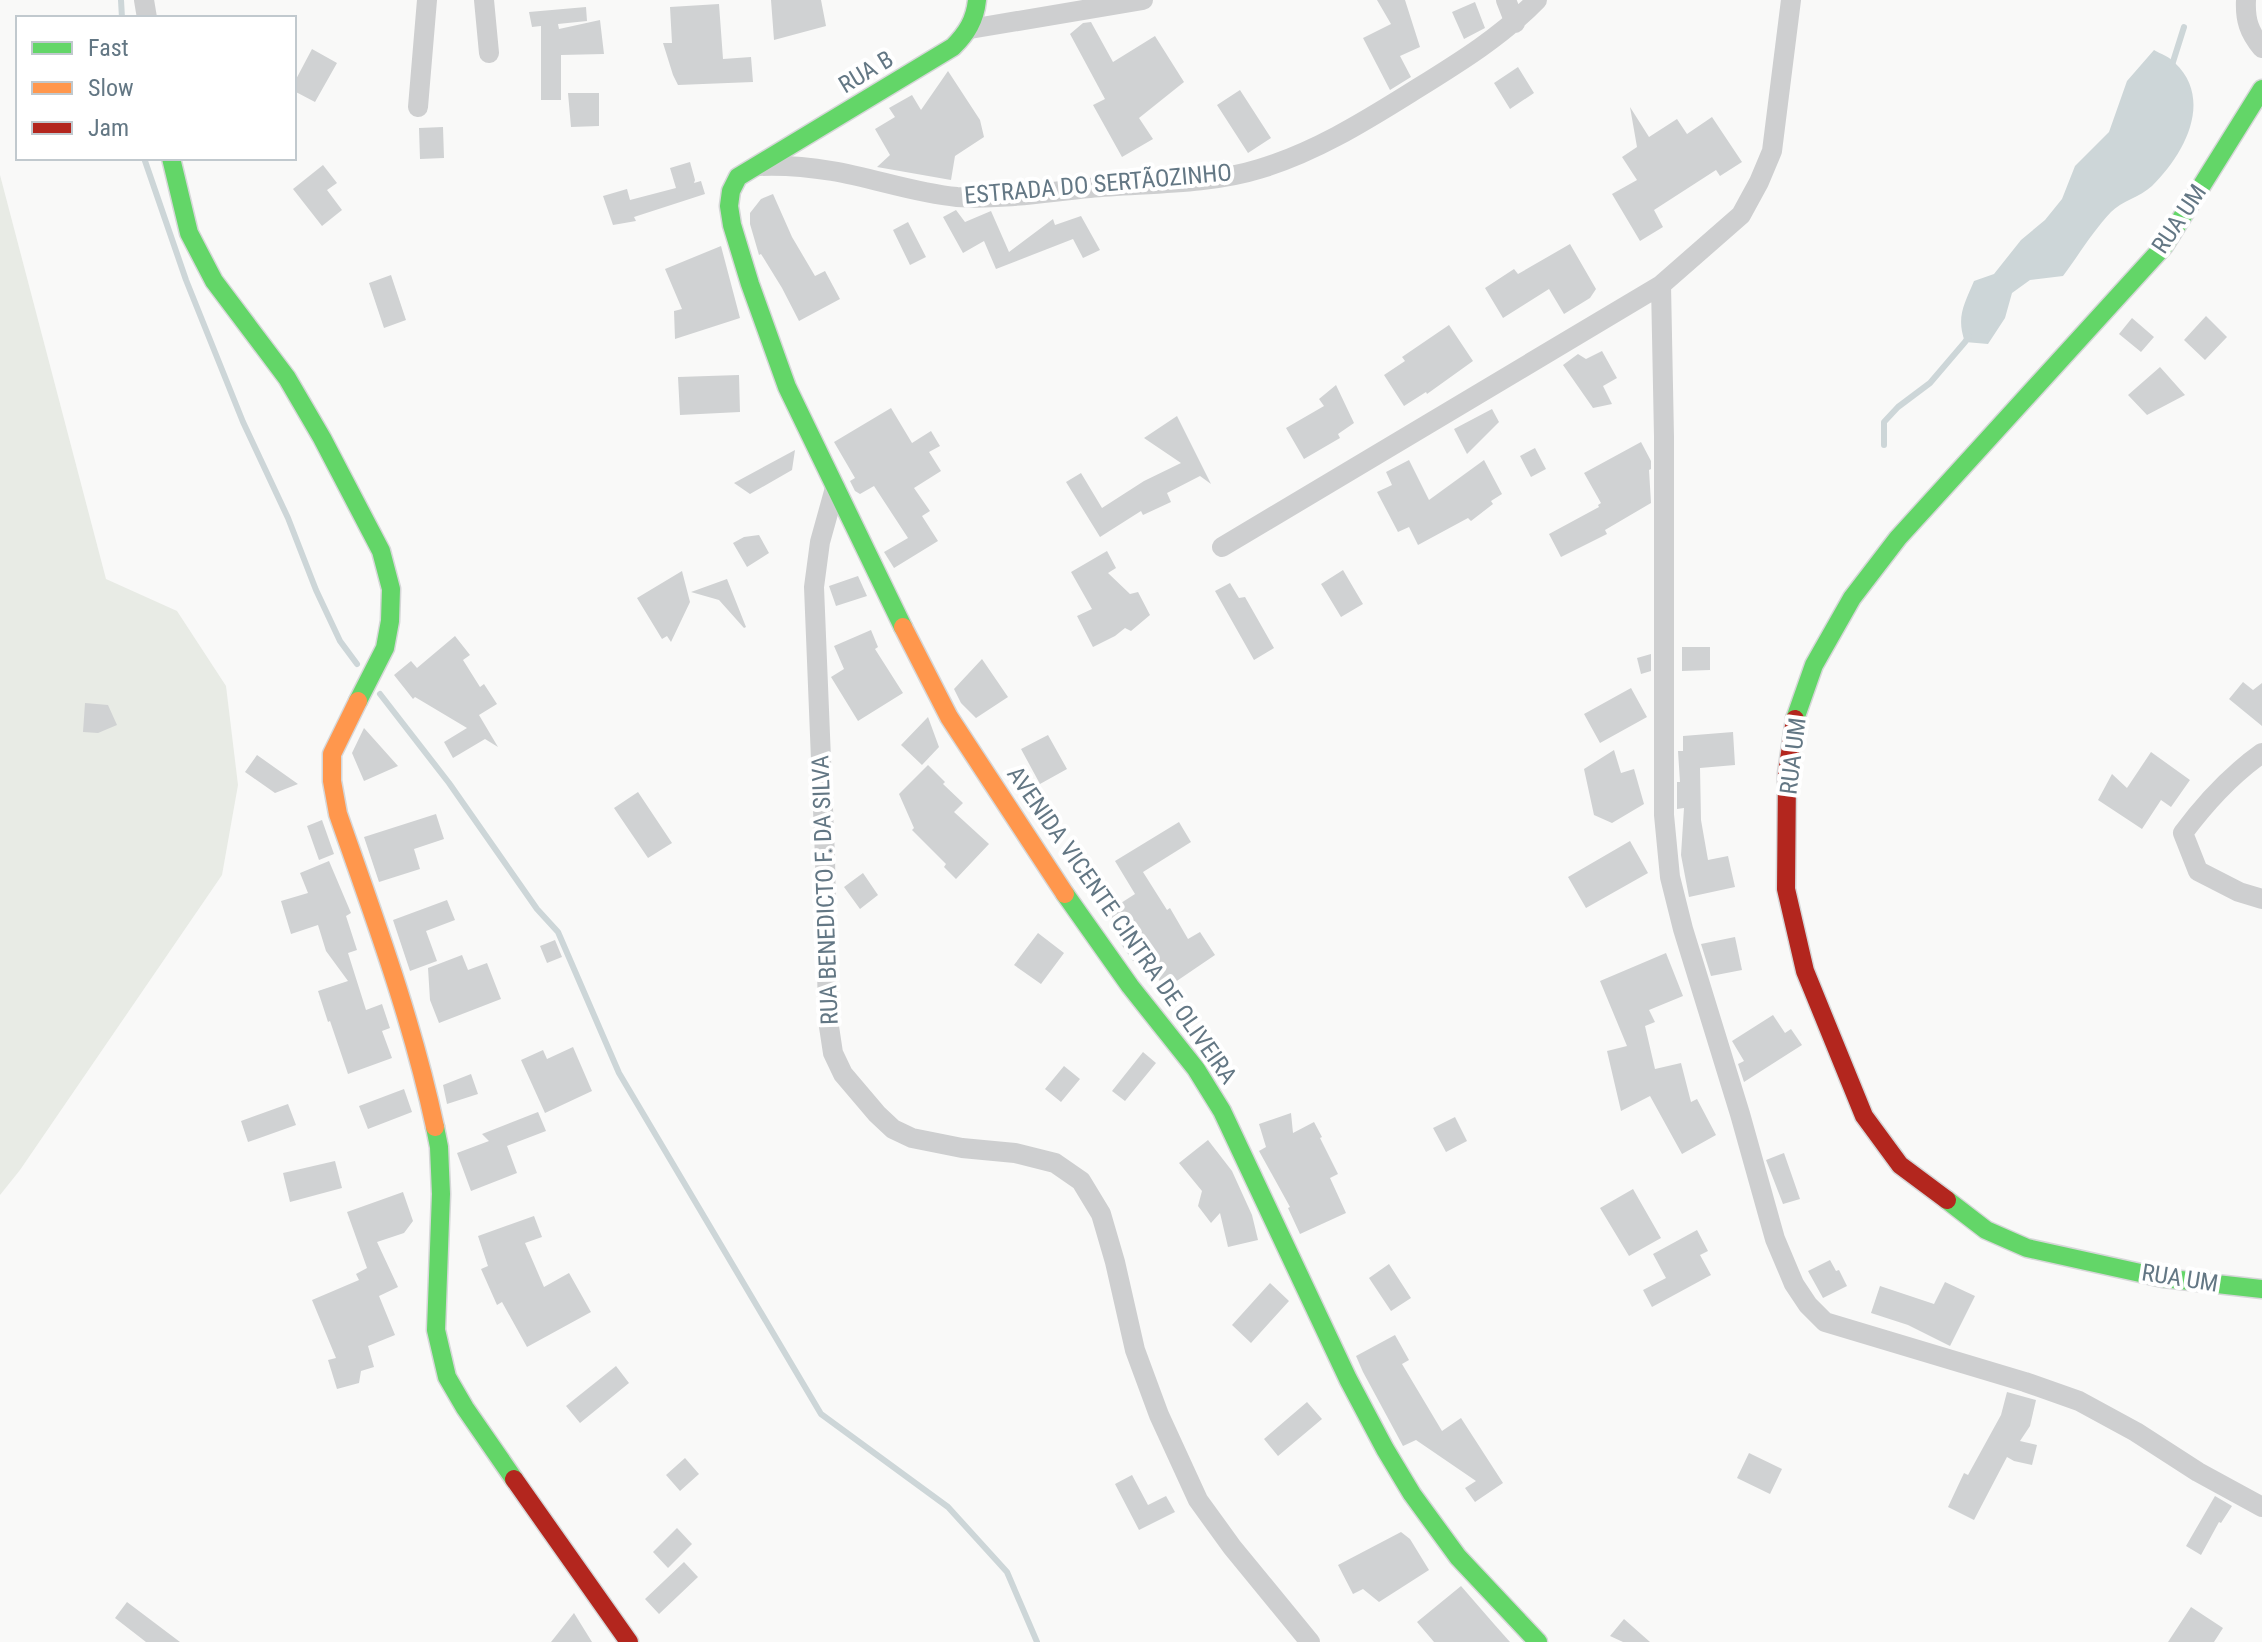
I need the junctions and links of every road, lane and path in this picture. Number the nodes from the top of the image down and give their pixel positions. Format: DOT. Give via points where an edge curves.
graph roads {
  1 [pos="427,0"];
  2 [pos="484,0"];
  3 [pos="977,0"];
  4 [pos="1143,0"];
  5 [pos="1506,0"];
  6 [pos="1537,0"];
  7 [pos="1791,0"];
  8 [pos="2248,0"];
  9 [pos="2262,11"];
  10 [pos="1515,23"];
  11 [pos="970,29"];
  12 [pos="2262,48"];
  13 [pos="489,53"];
  14 [pos="2262,89"];
  15 [pos="418,107"];
  16 [pos="171,160"];
  17 [pos="756,166"];
  18 [pos="1661,285"];
  19 [pos="835,488"];
  20 [pos="1222,547"];
  21 [pos="2262,753"];
  22 [pos="2262,899"];
  23 [pos="2262,1289"];
  24 [pos="2262,1507"];
  25 [pos="629,1642"];
  26 [pos="1310,1642"];
  27 [pos="1538,1642"];
  1 -- 15 [label="street"];
  2 -- 13 [label="street"];
  3 -- 11 [label="street"];
  4 -- 11 [label="street"];
  5 -- 10 [label="street"];
  6 -- 10 [label="street, ESTRADA DO SERTÃOZINHO"];
  7 -- 18 [label="street" via="1772,151 1759,182 1741,215"];
  8 -- 9 [label="street"];
  8 -- 12 [label="street" via="2245,17"];
  10 -- 17 [label="street, ESTRADA DO SERTÃOZINHO" via="1361,124 1257,170 1202,180 957,197 834,171"];
  11 -- 17 [label="street, RUA B" via="953,47"];
  14 -- 23 [label="street, RUA UM" via="2164,246 1898,538 1852,598 1814,665 1794,723 1787,773 1786,889 1805,971 1858,1102 1900,1165 1986,1230 2027,1248 2163,1278"];
  16 -- 25 [label="street" via="189,233 214,281 287,378 322,438 381,551 391,589 385,648 332,754 332,781 338,814 405,1008 439,1147 436,1330 447,1377"];
  17 -- 19 [label="street, AVENIDA VICENTE CINTRA DE OLIVEIRA" via="738,177 731,191 732,225 787,387"];
  18 -- 20 [label="street"];
  18 -- 24 [label="street" via="1664,815 1670,877 1775,1239 1794,1284 1825,1322 2079,1401"];
  19 -- 26 [label="street, RUA BENEDICTO F. DA SILVA" via="814,587 833,1053 843,1074 893,1129 912,1138 1055,1163 1081,1181 1101,1214 1135,1350 1198,1500"];
  19 -- 27 [label="street, AVENIDA VICENTE CINTRA DE OLIVEIRA" via="949,717 1052,876 1222,1111 1353,1390 1409,1489 1457,1556"];
  21 -- 22 [label="street" via="2208,801 2183,833 2198,871"];
}
